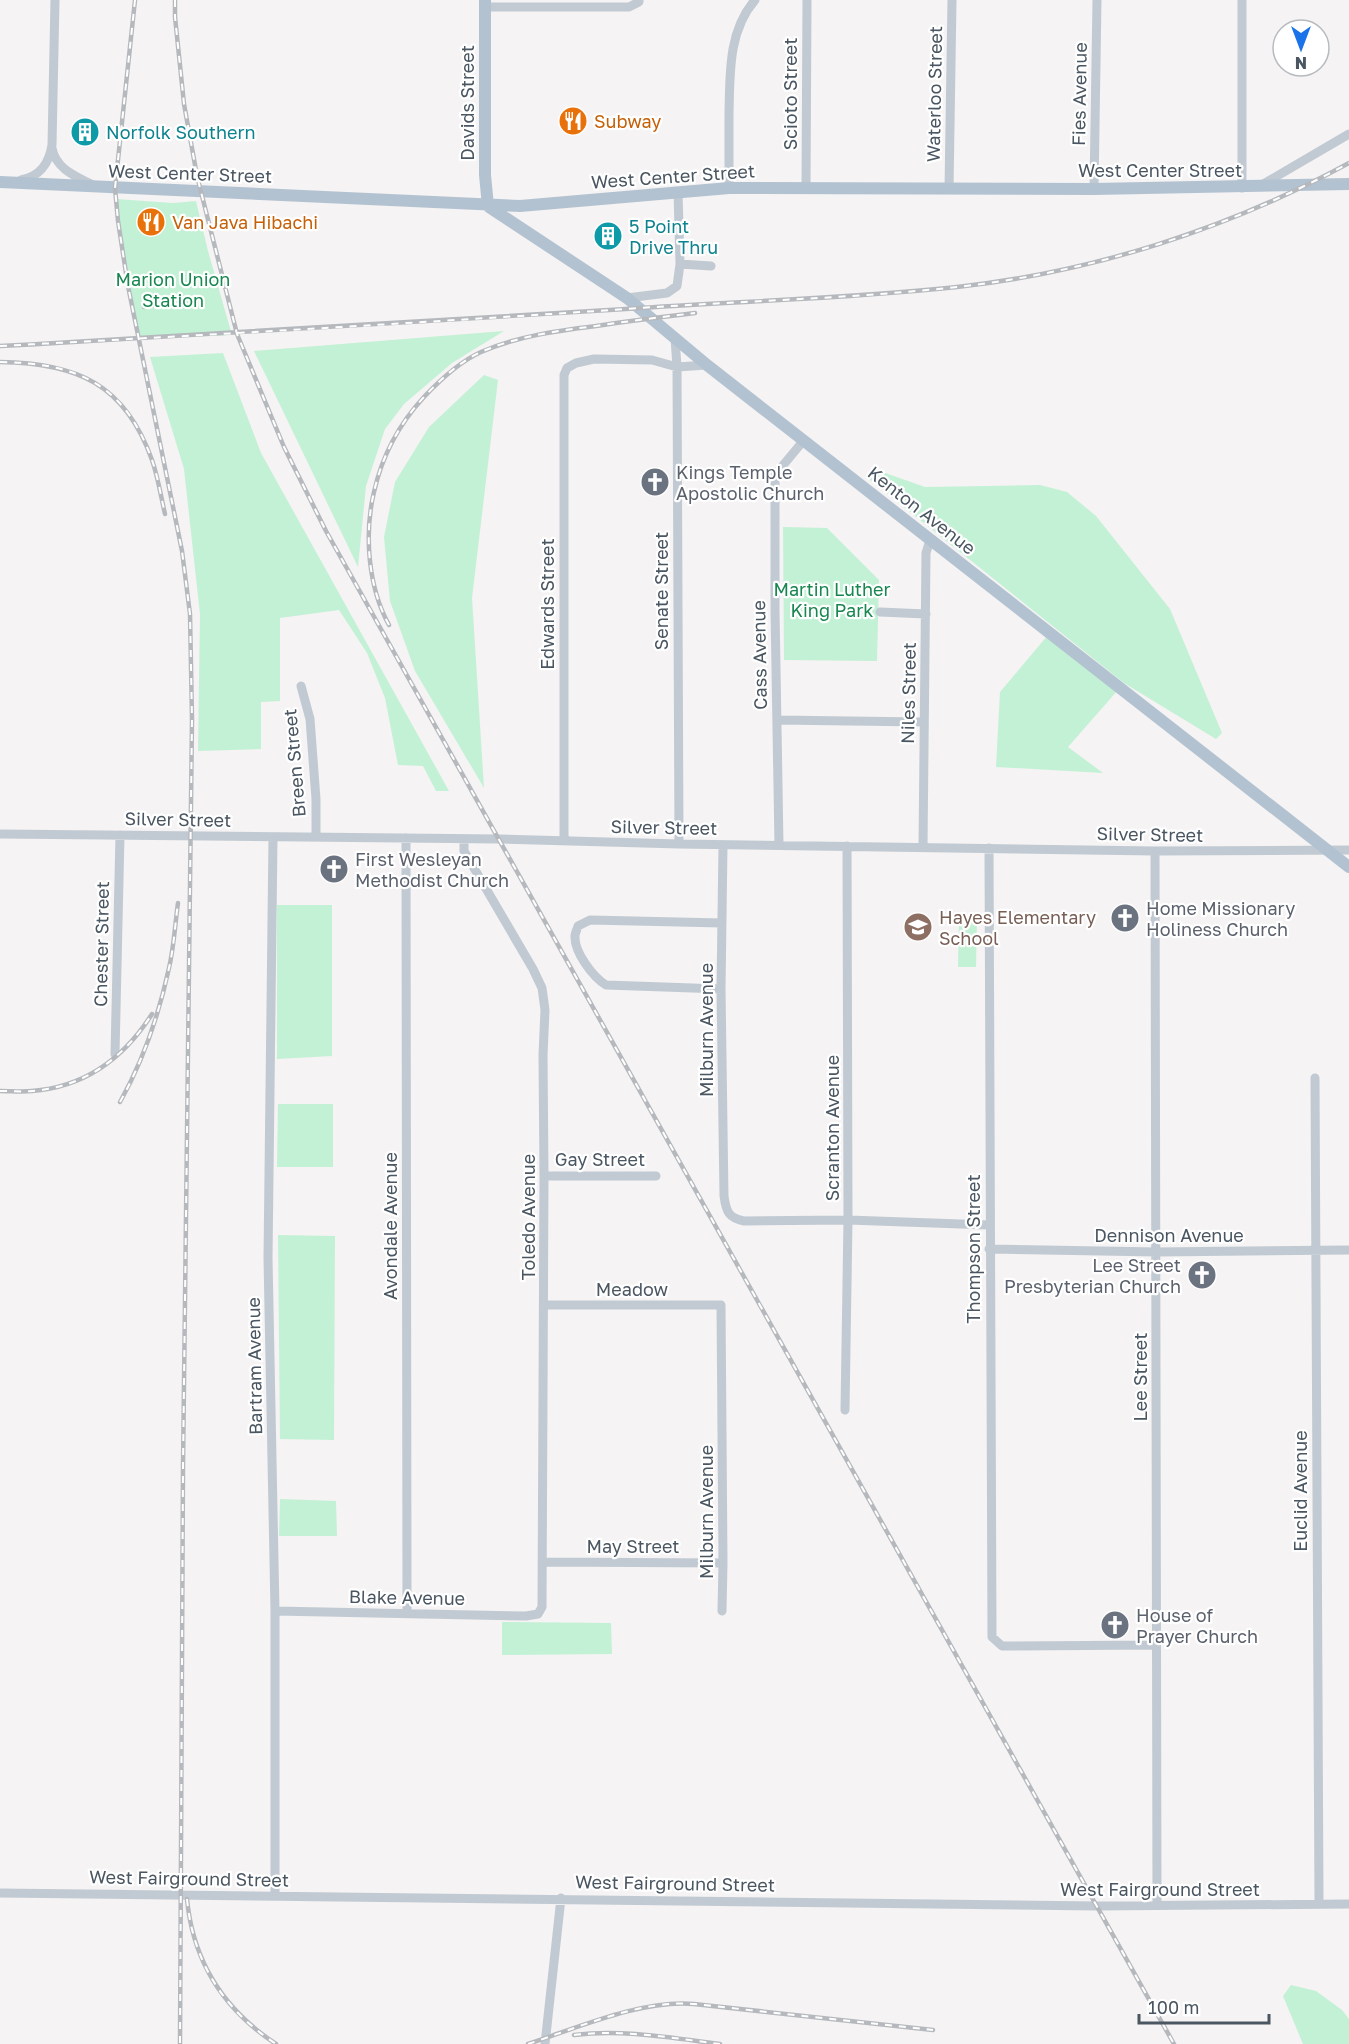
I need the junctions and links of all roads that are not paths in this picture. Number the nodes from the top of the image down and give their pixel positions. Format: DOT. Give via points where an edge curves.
graph roads {
  1 [pos="55,0"];
  2 [pos="755,0"];
  3 [pos="807,0"];
  4 [pos="952,0"];
  5 [pos="1097,0"];
  6 [pos="1242,0"];
  7 [pos="639,1"];
  8 [pos="485,4"];
  9 [pos="1349,134"];
  10 [pos="52,145"];
  11 [pos="6,182"];
  12 [pos="1349,184"];
  13 [pos="98,187"];
  14 [pos="806,187"];
  15 [pos="1257,187"];
  16 [pos="729,188"];
  17 [pos="1242,188"];
  18 [pos="949,189"];
  19 [pos="1094,189"];
  20 [pos="678,192"];
  21 [pos="488,206"];
  22 [pos="680,264"];
  23 [pos="711,266"];
  24 [pos="627,298"];
  25 [pos="675,338"];
  26 [pos="707,364"];
  27 [pos="677,367"];
  28 [pos="804,440"];
  29 [pos="930,540"];
  30 [pos="880,612"];
  31 [pos="926,614"];
  32 [pos="301,686"];
  33 [pos="777,720"];
  34 [pos="923,722"];
  35 [pos="0,834"];
  36 [pos="120,835"];
  37 [pos="273,837"];
  38 [pos="316,837"];
  39 [pos="406,838"];
  40 [pos="464,839"];
  41 [pos="564,840"];
  42 [pos="679,844"];
  43 [pos="723,844"];
  44 [pos="779,845"];
  45 [pos="848,846"];
  46 [pos="923,847"];
  47 [pos="989,848"];
  48 [pos="1328,850"];
  49 [pos="1349,850"];
  50 [pos="1155,851"];
  51 [pos="1349,867"];
  52 [pos="722,923"];
  53 [pos="722,988"];
  54 [pos="115,1054"];
  55 [pos="1316,1078"];
  56 [pos="544,1176"];
  57 [pos="656,1176"];
  58 [pos="848,1220"];
  59 [pos="989,1225"];
  60 [pos="989,1249"];
  61 [pos="1349,1250"];
  62 [pos="1157,1251"];
  63 [pos="1317,1251"];
  64 [pos="544,1305"];
  65 [pos="721,1305"];
  66 [pos="845,1410"];
  67 [pos="542,1562"];
  68 [pos="723,1563"];
  69 [pos="275,1611"];
  70 [pos="722,1611"];
  71 [pos="407,1613"];
  72 [pos="538,1614"];
  73 [pos="1156,1645"];
  74 [pos="0,1893"];
  75 [pos="275,1895"];
  76 [pos="561,1898"];
  77 [pos="1157,1904"];
  78 [pos="1319,1904"];
  79 [pos="1349,1904"];
  80 [pos="545,2044"];
  1 -- 10 [label="street"];
  2 -- 16 [label="street" via="736,35 730,60"];
  3 -- 14 [label="street, Scioto Street"];
  4 -- 18 [label="street, Waterloo Street"];
  5 -- 19 [label="street, Fies Avenue"];
  6 -- 17 [label="street"];
  7 -- 8 [label="street" via="629,7"];
  8 -- 21 [label="main road, Davids Street"];
  9 -- 15 [label="street"];
  10 -- 11 [label="street" via="44,168 34,175"];
  10 -- 13 [label="street" via="58,163 66,171"];
  11 -- 13 [label="main road, West Center Street"];
  12 -- 15 [label="main road, West Center Street"];
  13 -- 21 [label="main road, West Center Street"];
  14 -- 16 [label="main road, West Center Street"];
  14 -- 18 [label="main road, West Center Street"];
  15 -- 17 [label="main road, West Center Street"];
  16 -- 20 [label="main road, West Center Street"];
  17 -- 19 [label="main road, West Center Street"];
  18 -- 19 [label="main road, West Center Street"];
  20 -- 21 [label="main road, West Center Street"];
  20 -- 22 [label="street"];
  21 -- 24 [label="main road, Kenton Avenue"];
  22 -- 23 [label="street"];
  22 -- 24 [label="street" via="677,286 667,293"];
  24 -- 25 [label="main road, Kenton Avenue"];
  25 -- 26 [label="main road, Kenton Avenue"];
  25 -- 27 [label="street, Senate Street"];
  26 -- 27 [label="street"];
  26 -- 28 [label="main road, Kenton Avenue"];
  27 -- 41 [label="street, Edwards Street" via="652,360 594,359 567,368 563,381"];
  27 -- 42 [label="street, Senate Street"];
  28 -- 29 [label="main road, Kenton Avenue"];
  28 -- 33 [label="street, Cass Avenue" via="775,475"];
  29 -- 31 [label="street, Niles Street" via="926,553"];
  29 -- 48 [label="main road, Kenton Avenue"];
  30 -- 31 [label="street"];
  31 -- 34 [label="street, Niles Street"];
  32 -- 38 [label="street, Breen Street" via="310,719"];
  33 -- 34 [label="street"];
  33 -- 44 [label="street, Cass Avenue"];
  34 -- 46 [label="street, Niles Street"];
  35 -- 36 [label="street, Silver Street"];
  36 -- 37 [label="street, Silver Street"];
  36 -- 54 [label="street, Chester Street"];
  37 -- 38 [label="street, Silver Street"];
  37 -- 69 [label="street, Bartram Avenue" via="268,1258"];
  38 -- 39 [label="street, Silver Street"];
  39 -- 40 [label="street, Silver Street"];
  39 -- 71 [label="street, Avondale Avenue"];
  40 -- 41 [label="street, Silver Street"];
  40 -- 56 [label="street, Toledo Avenue" via="464,851 542,988"];
  41 -- 42 [label="street, Silver Street"];
  42 -- 43 [label="street, Silver Street"];
  43 -- 44 [label="street, Silver Street"];
  43 -- 52 [label="street, Milburn Avenue"];
  44 -- 45 [label="street, Silver Street"];
  45 -- 46 [label="street, Silver Street"];
  45 -- 58 [label="street, Scranton Avenue"];
  46 -- 47 [label="street, Silver Street"];
  47 -- 50 [label="street, Silver Street"];
  47 -- 59 [label="street, Thompson Street"];
  48 -- 49 [label="street, Silver Street"];
  48 -- 50 [label="street, Silver Street"];
  48 -- 51 [label="main road, Kenton Avenue"];
  50 -- 62 [label="street, Lee Street"];
  52 -- 53 [label="street, Milburn Avenue"];
  52 -- 53 [label="street" via="590,920 578,926 575,936 595,979 606,985"];
  53 -- 58 [label="street, Milburn Avenue" via="726,1210 744,1221"];
  55 -- 63 [label="street, Euclid Avenue"];
  56 -- 57 [label="street, Gay Street"];
  56 -- 64 [label="street, Toledo Avenue"];
  58 -- 59 [label="street"];
  58 -- 66 [label="street, Scranton Avenue"];
  59 -- 60 [label="street, Thompson Street"];
  60 -- 62 [label="street, Dennison Avenue"];
  60 -- 73 [label="street, Thompson Street" via="992,1637 1002,1646"];
  61 -- 63 [label="street, Dennison Avenue"];
  62 -- 63 [label="street, Dennison Avenue"];
  62 -- 73 [label="street, Lee Street"];
  63 -- 78 [label="street, Euclid Avenue"];
  64 -- 65 [label="street, Meadow"];
  64 -- 67 [label="street, Toledo Avenue"];
  65 -- 68 [label="street, Milburn Avenue"];
  67 -- 68 [label="street, May Street"];
  67 -- 72 [label="street, Toledo Avenue" via="543,1601"];
  68 -- 70 [label="street, Milburn Avenue"];
  69 -- 71 [label="street, Blake Avenue"];
  69 -- 75 [label="street, Bartram Avenue"];
  71 -- 72 [label="street, Blake Avenue"];
  73 -- 77 [label="street, Lee Street"];
  74 -- 75 [label="street, West Fairground Street"];
  75 -- 76 [label="street, West Fairground Street"];
  76 -- 77 [label="street, West Fairground Street"];
  76 -- 80 [label="street"];
  77 -- 78 [label="street, West Fairground Street"];
  78 -- 79 [label="street, West Fairground Street"];
}
